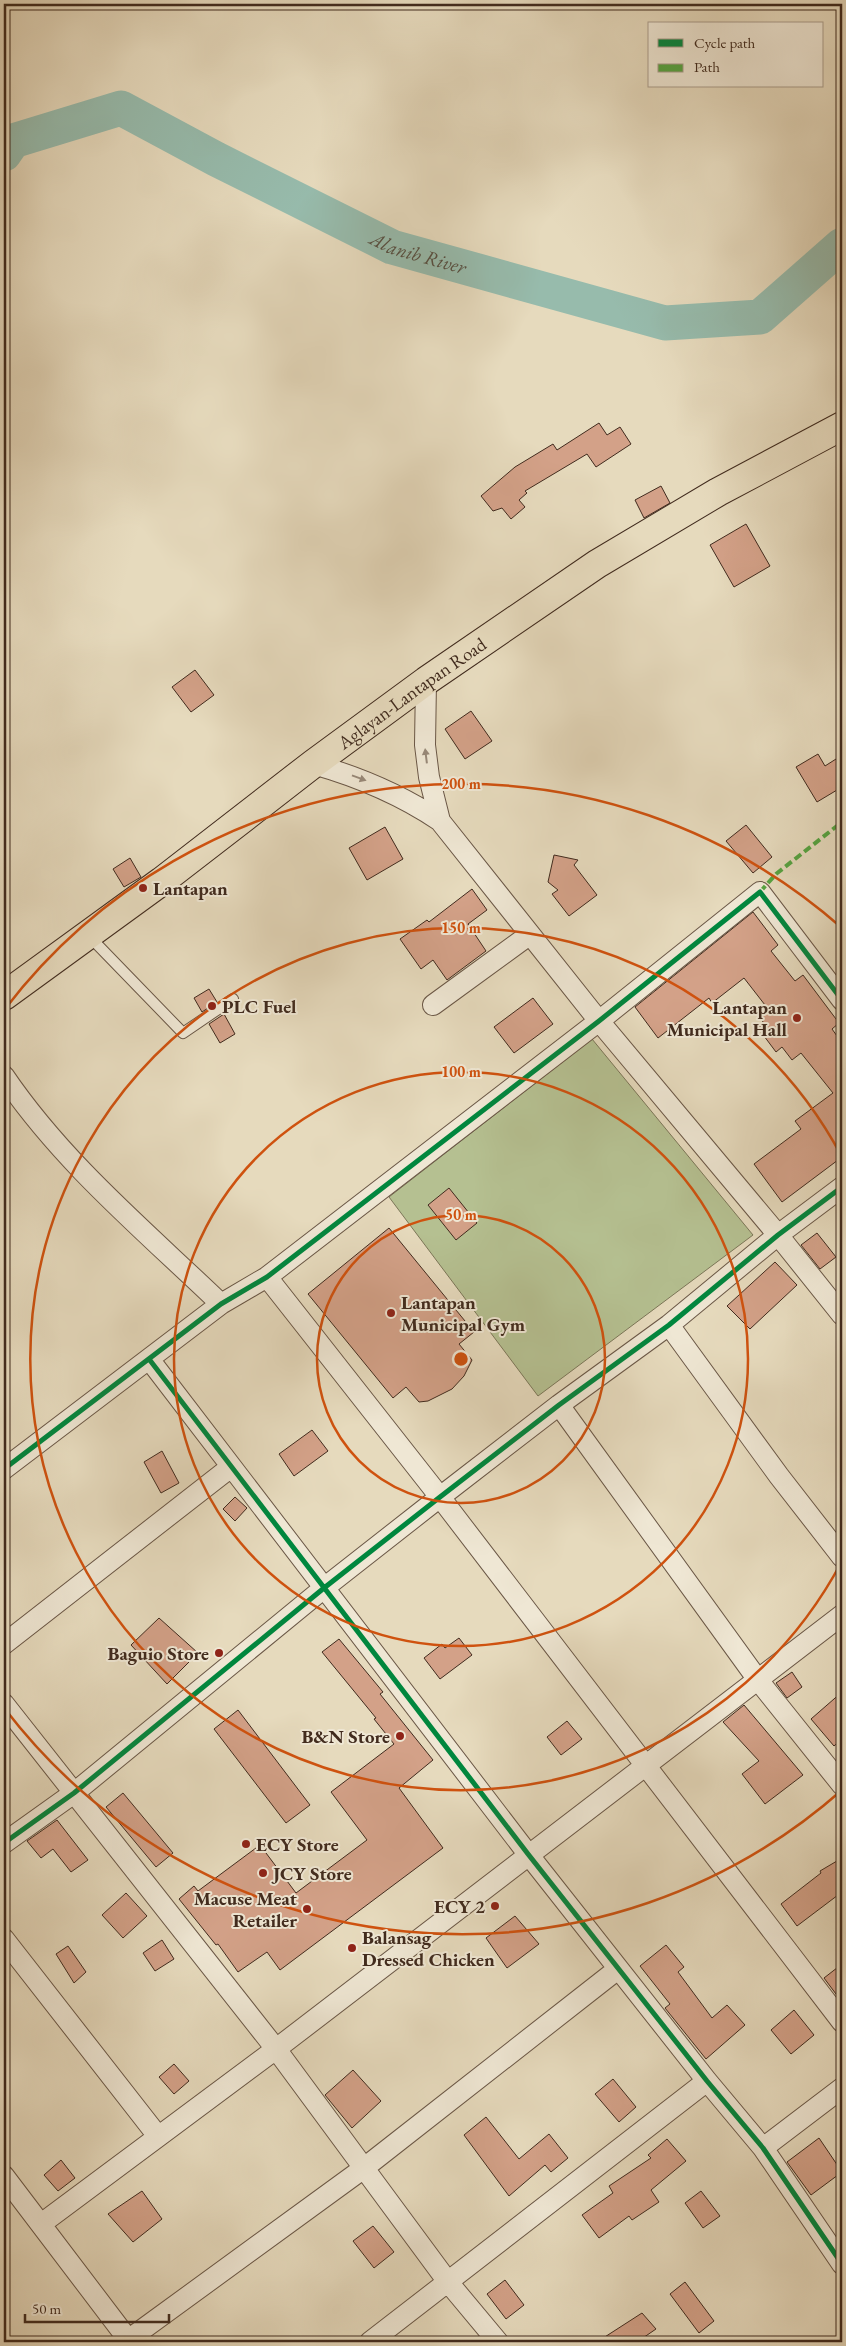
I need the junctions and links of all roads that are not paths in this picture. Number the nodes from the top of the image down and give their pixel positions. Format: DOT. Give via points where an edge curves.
graph roads {
  1 [pos="842,426"];
  2 [pos="426,681"];
  3 [pos="312,764"];
  4 [pos="440,821"];
  5 [pos="88,935"];
  6 [pos="529,935"];
  7 [pos="4,996"];
  8 [pos="233,999"];
  9 [pos="842,1000"];
  10 [pos="433,1005"];
  11 [pos="599,1021"];
  12 [pos="4,1076"];
  13 [pos="842,1187"];
  14 [pos="778,1235"];
  15 [pos="266,1277"];
  16 [pos="221,1304"];
  17 [pos="842,1315"];
  18 [pos="669,1325"];
  19 [pos="149,1359"];
  20 [pos="559,1406"];
  21 [pos="231,1467"];
  22 [pos="4,1468"];
  23 [pos="440,1498"];
  24 [pos="842,1557"];
  25 [pos="324,1588"];
  26 [pos="842,1615"];
  27 [pos="4,1644"];
  28 [pos="758,1680"];
  29 [pos="4,1704"];
  30 [pos="644,1766"];
  31 [pos="842,1785"];
  32 [pos="74,1793"];
  33 [pos="4,1843"];
  34 [pos="528,1854"];
  35 [pos="4,1939"];
  36 [pos="618,1969"];
  37 [pos="842,2022"];
  38 [pos="276,2049"];
  39 [pos="707,2081"];
  40 [pos="842,2088"];
  41 [pos="158,2135"];
  42 [pos="763,2148"];
  43 [pos="364,2168"];
  44 [pos="4,2176"];
  45 [pos="41,2224"];
  46 [pos="842,2264"];
  47 [pos="448,2282"];
  48 [pos="129,2341"];
  49 [pos="370,2342"];
  50 [pos="498,2342"];
  1 -- 2 [label="main road, Aglayan-Lantapan Road" via="718,492 598,564"];
  2 -- 3 [label="main road, Aglayan-Lantapan Road"];
  4 -- 2 [label="street, one-way" via="425,745"];
  3 -- 4 [label="street, one-way" via="374,783"];
  3 -- 5 [label="main road, Aglayan-Lantapan Road"];
  4 -- 6 [label="street"];
  5 -- 7 [label="main road, Aglayan-Lantapan Road"];
  5 -- 8 [label="lane" via="183,1032"];
  6 -- 10 [label="street"];
  6 -- 11 [label="street"];
  9 -- 11 [label="street" via="760,892"];
  11 -- 14 [label="street"];
  11 -- 15 [label="street"];
  12 -- 16 [label="street" via="27,1110 68,1158"];
  13 -- 14 [label="street"];
  14 -- 17 [label="street"];
  14 -- 18 [label="street"];
  15 -- 16 [label="street"];
  15 -- 23 [label="street"];
  16 -- 19 [label="street"];
  18 -- 20 [label="street"];
  18 -- 24 [label="street"];
  19 -- 21 [label="street"];
  19 -- 22 [label="street"];
  20 -- 23 [label="street"];
  20 -- 28 [label="street"];
  21 -- 25 [label="street"];
  21 -- 27 [label="street"];
  23 -- 25 [label="street"];
  23 -- 30 [label="street"];
  25 -- 32 [label="street"];
  25 -- 34 [label="street"];
  26 -- 28 [label="street"];
  28 -- 30 [label="street"];
  28 -- 31 [label="street"];
  29 -- 32 [label="street"];
  30 -- 34 [label="street"];
  30 -- 37 [label="street"];
  32 -- 33 [label="street"];
  32 -- 38 [label="street"];
  34 -- 36 [label="street"];
  34 -- 38 [label="street"];
  35 -- 41 [label="street"];
  36 -- 39 [label="street"];
  36 -- 43 [label="street"];
  38 -- 41 [label="street"];
  38 -- 43 [label="street"];
  39 -- 42 [label="street"];
  39 -- 47 [label="street"];
  40 -- 42 [label="street"];
  41 -- 45 [label="street"];
  42 -- 46 [label="street"];
  43 -- 47 [label="street"];
  43 -- 48 [label="street"];
  44 -- 45 [label="street"];
  45 -- 48 [label="street"];
  47 -- 49 [label="street"];
  47 -- 50 [label="street"];
}
